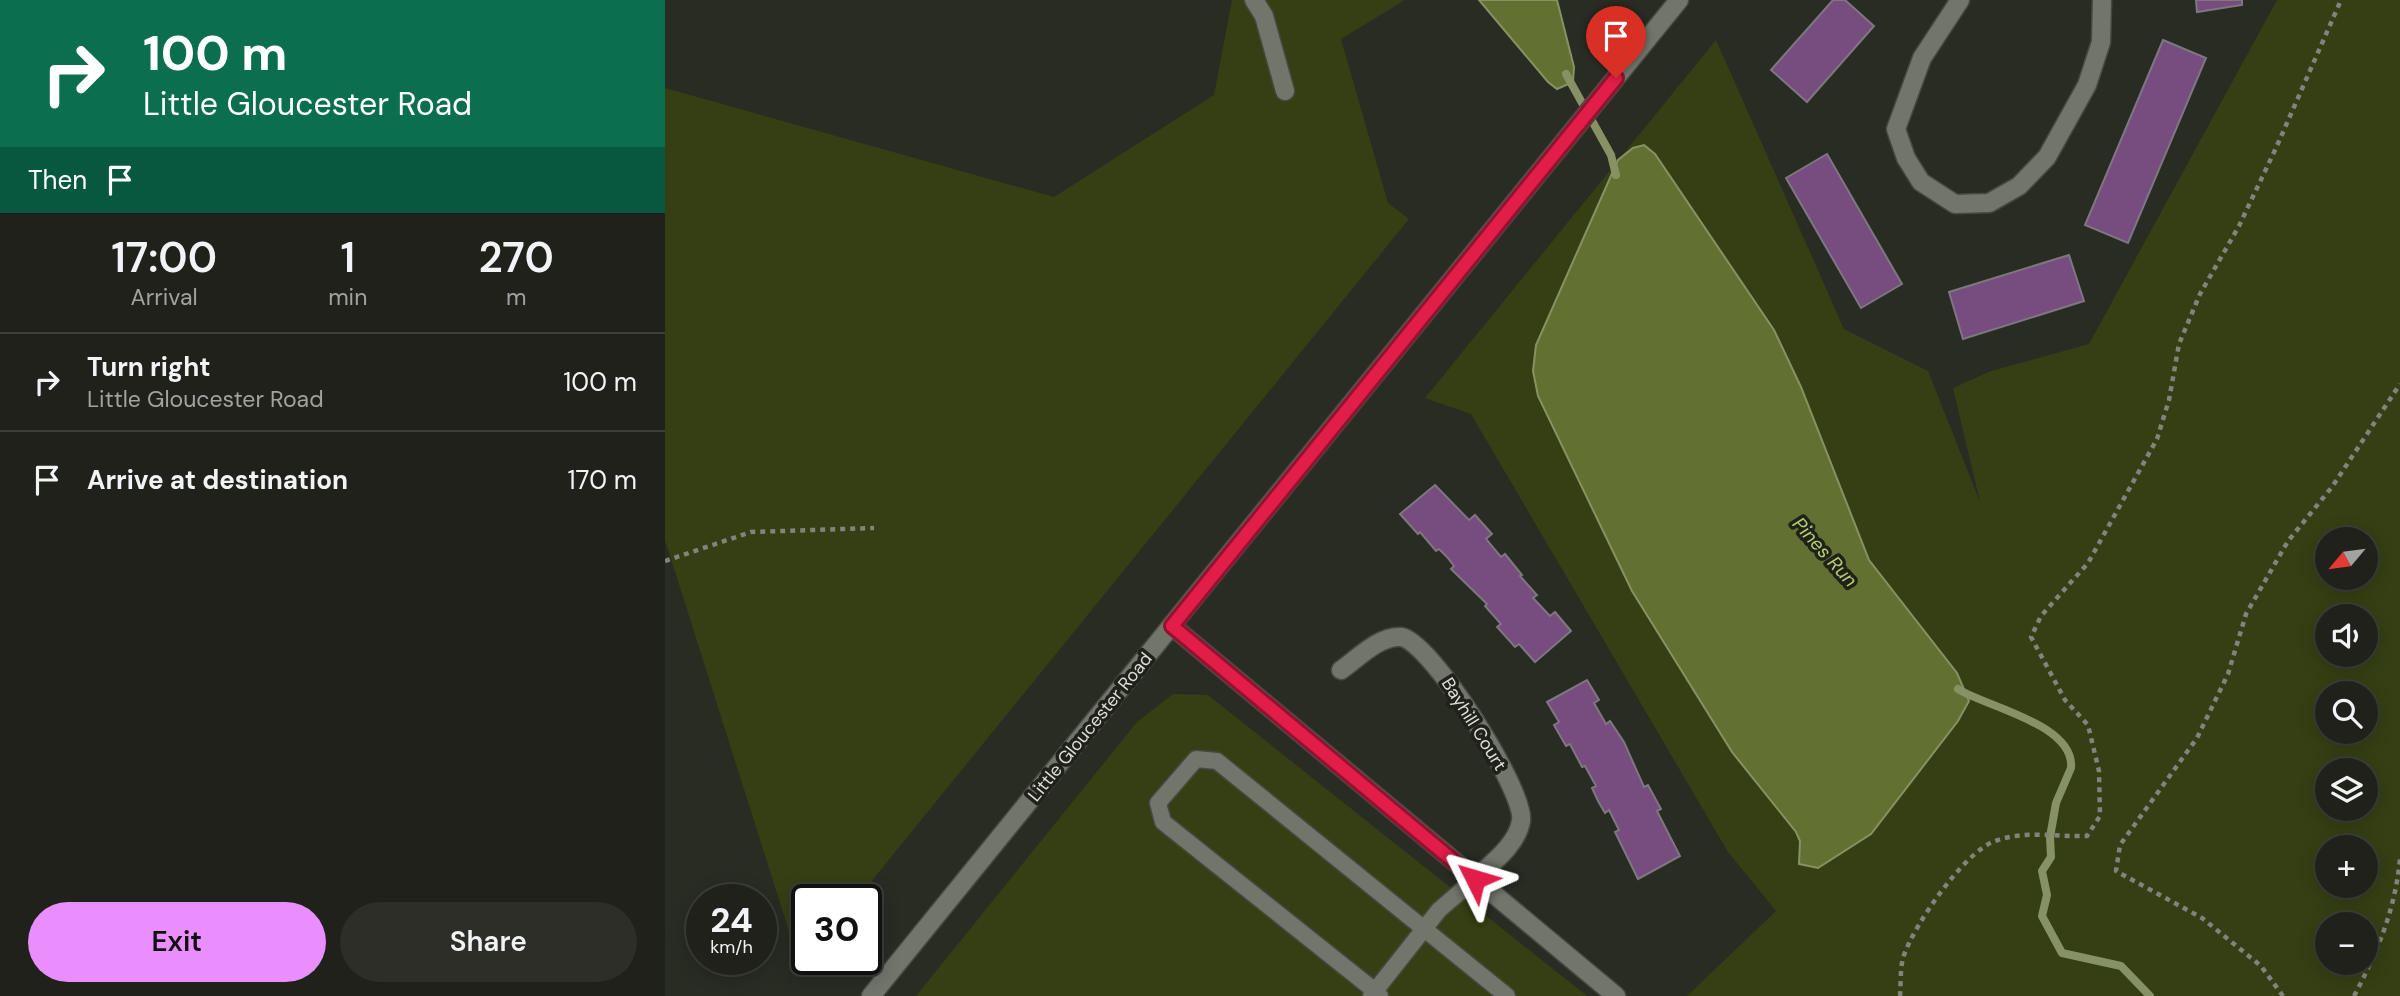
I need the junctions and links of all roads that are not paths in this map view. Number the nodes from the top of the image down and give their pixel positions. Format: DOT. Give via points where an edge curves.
graph roads {
  1 [pos="1254,0"];
  2 [pos="1679,0"];
  3 [pos="1960,0"];
  4 [pos="2102,0"];
  5 [pos="1285,90"];
  6 [pos="1172,626"];
  7 [pos="1341,670"];
  8 [pos="1475,879"];
  9 [pos="1424,929"];
  10 [pos="1375,994"];
  11 [pos="871,996"];
  12 [pos="1507,996"];
  13 [pos="1616,996"];
  1 -- 5 [label="street" via="1264,16"];
  2 -- 6 [label="street, Little Gloucester Road"];
  3 -- 4 [label="street" via="1922,58 1896,129 1921,183 1955,204 1989,203 2019,186 2047,157 2087,85 2101,42"];
  6 -- 8 [label="street"];
  6 -- 11 [label="street, Little Gloucester Road"];
  7 -- 8 [label="street, Bayhill Court" via="1389,639 1409,639 1428,654 1482,733 1517,796 1522,820 1508,848"];
  8 -- 9 [label="lane"];
  8 -- 13 [label="street"];
  9 -- 10 [label="lane"];
  9 -- 10 [label="lane" via="1217,761 1195,759 1158,803 1163,822"];
  9 -- 12 [label="lane"];
}
